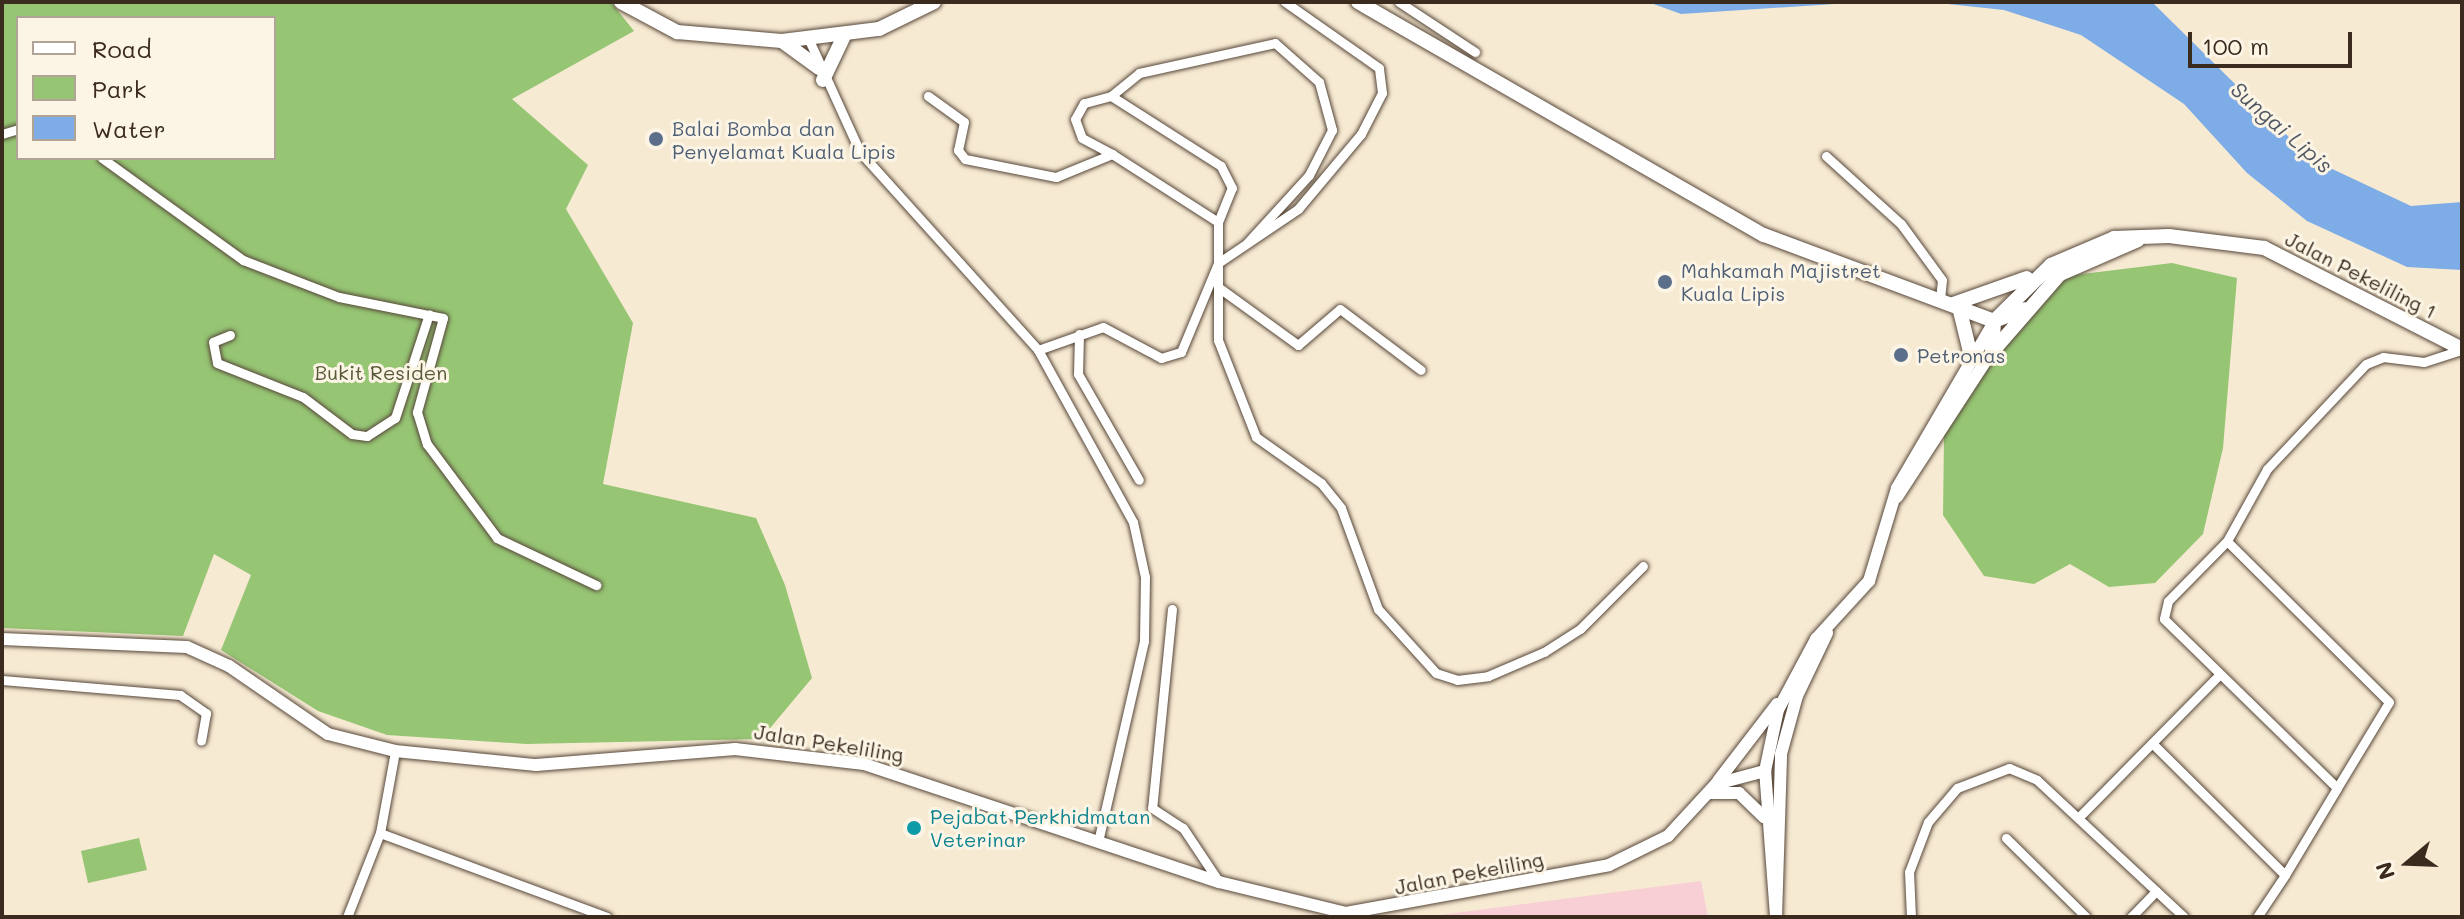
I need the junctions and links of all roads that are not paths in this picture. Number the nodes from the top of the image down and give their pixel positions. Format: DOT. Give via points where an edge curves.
graph roads {
  1 [pos="621,2"];
  2 [pos="934,2"];
  3 [pos="1285,2"];
  4 [pos="1358,2"];
  5 [pos="1399,2"];
  6 [pos="844,36"];
  7 [pos="809,40"];
  8 [pos="782,41"];
  9 [pos="1475,52"];
  10 [pos="821,74"];
  11 [pos="928,96"];
  12 [pos="1111,96"];
  13 [pos="1112,154"];
  14 [pos="1826,156"];
  15 [pos="105,160"];
  16 [pos="1218,222"];
  17 [pos="2144,238"];
  18 [pos="1243,248"];
  19 [pos="1218,263"];
  20 [pos="2051,265"];
  21 [pos="1218,287"];
  22 [pos="1951,304"];
  23 [pos="2025,309"];
  24 [pos="429,314"];
  25 [pos="1994,321"];
  26 [pos="1079,334"];
  27 [pos="230,335"];
  28 [pos="2462,349"];
  29 [pos="1038,350"];
  30 [pos="1992,351"];
  31 [pos="1971,356"];
  32 [pos="1421,370"];
  33 [pos="1139,480"];
  34 [pos="1897,497"];
  35 [pos="2227,541"];
  36 [pos="1643,566"];
  37 [pos="596,585"];
  38 [pos="1172,609"];
  39 [pos="1827,633"];
  40 [pos="2,639"];
  41 [pos="2220,674"];
  42 [pos="2,680"];
  43 [pos="1785,694"];
  44 [pos="201,741"];
  45 [pos="2153,744"];
  46 [pos="395,751"];
  47 [pos="1781,754"];
  48 [pos="1765,771"];
  49 [pos="2337,788"];
  50 [pos="1712,789"];
  51 [pos="1777,797"];
  52 [pos="2079,817"];
  53 [pos="1765,820"];
  54 [pos="380,833"];
  55 [pos="2006,838"];
  56 [pos="1098,842"];
  57 [pos="2285,875"];
  58 [pos="1219,882"];
  59 [pos="2156,891"];
  60 [pos="347,917"];
  61 [pos="607,917"];
  62 [pos="1776,917"];
  63 [pos="1911,917"];
  64 [pos="2086,917"];
  65 [pos="2131,917"];
  66 [pos="2184,917"];
  67 [pos="2257,917"];
  1 -- 8 [label="main road" via="677,32"];
  2 -- 6 [label="main road" via="896,24"];
  3 -- 18 [label="street" via="1379,68 1384,83 1361,134 1298,209"];
  4 -- 22 [label="main road" via="1764,235"];
  5 -- 9 [label="street"];
  6 -- 7 [label="main road"];
  6 -- 10 [label="main road"];
  7 -- 8 [label="main road"];
  7 -- 10 [label="street"];
  8 -- 10 [label="main road"];
  10 -- 29 [label="street" via="877,176"];
  11 -- 13 [label="street" via="960,116 959,154 982,165 999,161 1056,177"];
  12 -- 13 [label="street" via="1084,103 1075,119 1082,138"];
  12 -- 16 [label="street" via="1225,171 1232,188"];
  12 -- 18 [label="street" via="1139,73 1256,42 1282,45 1305,64 1333,114 1327,147"];
  13 -- 16 [label="street"];
  14 -- 22 [label="street" via="1901,224 1942,280"];
  15 -- 24 [label="street" via="243,260 339,297"];
  16 -- 19 [label="street"];
  17 -- 20 [label="main road, Jalan Pekeliling 1" via="2114,238"];
  17 -- 23 [label="main road" via="2060,274"];
  17 -- 28 [label="main road, Jalan Pekeliling 1" via="2264,248"];
  18 -- 19 [label="street"];
  19 -- 21 [label="street"];
  19 -- 26 [label="street" via="1192,340 1175,356 1150,353 1119,329"];
  20 -- 22 [label="main road, Jalan Pekeliling 1"];
  20 -- 25 [label="main road"];
  21 -- 32 [label="street" via="1298,345 1340,309"];
  21 -- 36 [label="street" via="1218,340 1256,437 1321,483 1341,508 1378,609 1436,673 1457,680 1488,676 1544,652 1580,629"];
  22 -- 25 [label="main road"];
  22 -- 31 [label="main road"];
  23 -- 25 [label="main road"];
  23 -- 30 [label="main road"];
  24 -- 27 [label="street" via="395,418 367,436 352,434 303,397 217,363 213,342"];
  24 -- 37 [label="street" via="446,323 417,412 427,444 497,538"];
  25 -- 30 [label="main road"];
  25 -- 31 [label="street"];
  26 -- 29 [label="street"];
  26 -- 33 [label="street" via="1078,374"];
  28 -- 35 [label="street" via="2424,362 2383,357 2366,364 2267,469"];
  29 -- 56 [label="street" via="1122,494 1145,577 1137,695"];
  30 -- 34 [label="street"];
  31 -- 34 [label="street"];
  34 -- 39 [label="street" via="1869,581"];
  35 -- 41 [label="street" via="2164,614"];
  35 -- 49 [label="street" via="2389,702"];
  38 -- 58 [label="street" via="1152,808 1183,828"];
  39 -- 43 [label="street" via="1816,639"];
  39 -- 47 [label="street" via="1797,696"];
  40 -- 46 [label="street, Jalan Pekeliling" via="187,647 229,666 328,734"];
  41 -- 45 [label="street"];
  41 -- 49 [label="street"];
  42 -- 44 [label="street" via="180,695 206,713"];
  43 -- 48 [label="street"];
  43 -- 50 [label="street, Jalan Pekeliling"];
  45 -- 52 [label="street"];
  45 -- 57 [label="street"];
  46 -- 54 [label="street"];
  46 -- 56 [label="street, Jalan Pekeliling" via="536,765 672,750 770,752 893,770"];
  47 -- 48 [label="street"];
  47 -- 51 [label="street"];
  48 -- 50 [label="street"];
  48 -- 51 [label="street"];
  48 -- 53 [label="street"];
  49 -- 57 [label="street"];
  50 -- 53 [label="street" via="1739,793"];
  50 -- 58 [label="street, Jalan Pekeliling" via="1668,836 1632,858 1445,899 1346,913"];
  51 -- 62 [label="street"];
  52 -- 59 [label="street"];
  52 -- 63 [label="street" via="2018,770 1957,788 1915,846"];
  53 -- 62 [label="street"];
  54 -- 60 [label="street"];
  54 -- 61 [label="street"];
  55 -- 64 [label="street"];
  56 -- 58 [label="street, Jalan Pekeliling"];
  57 -- 67 [label="street"];
  59 -- 65 [label="street"];
  59 -- 66 [label="street"];
}
